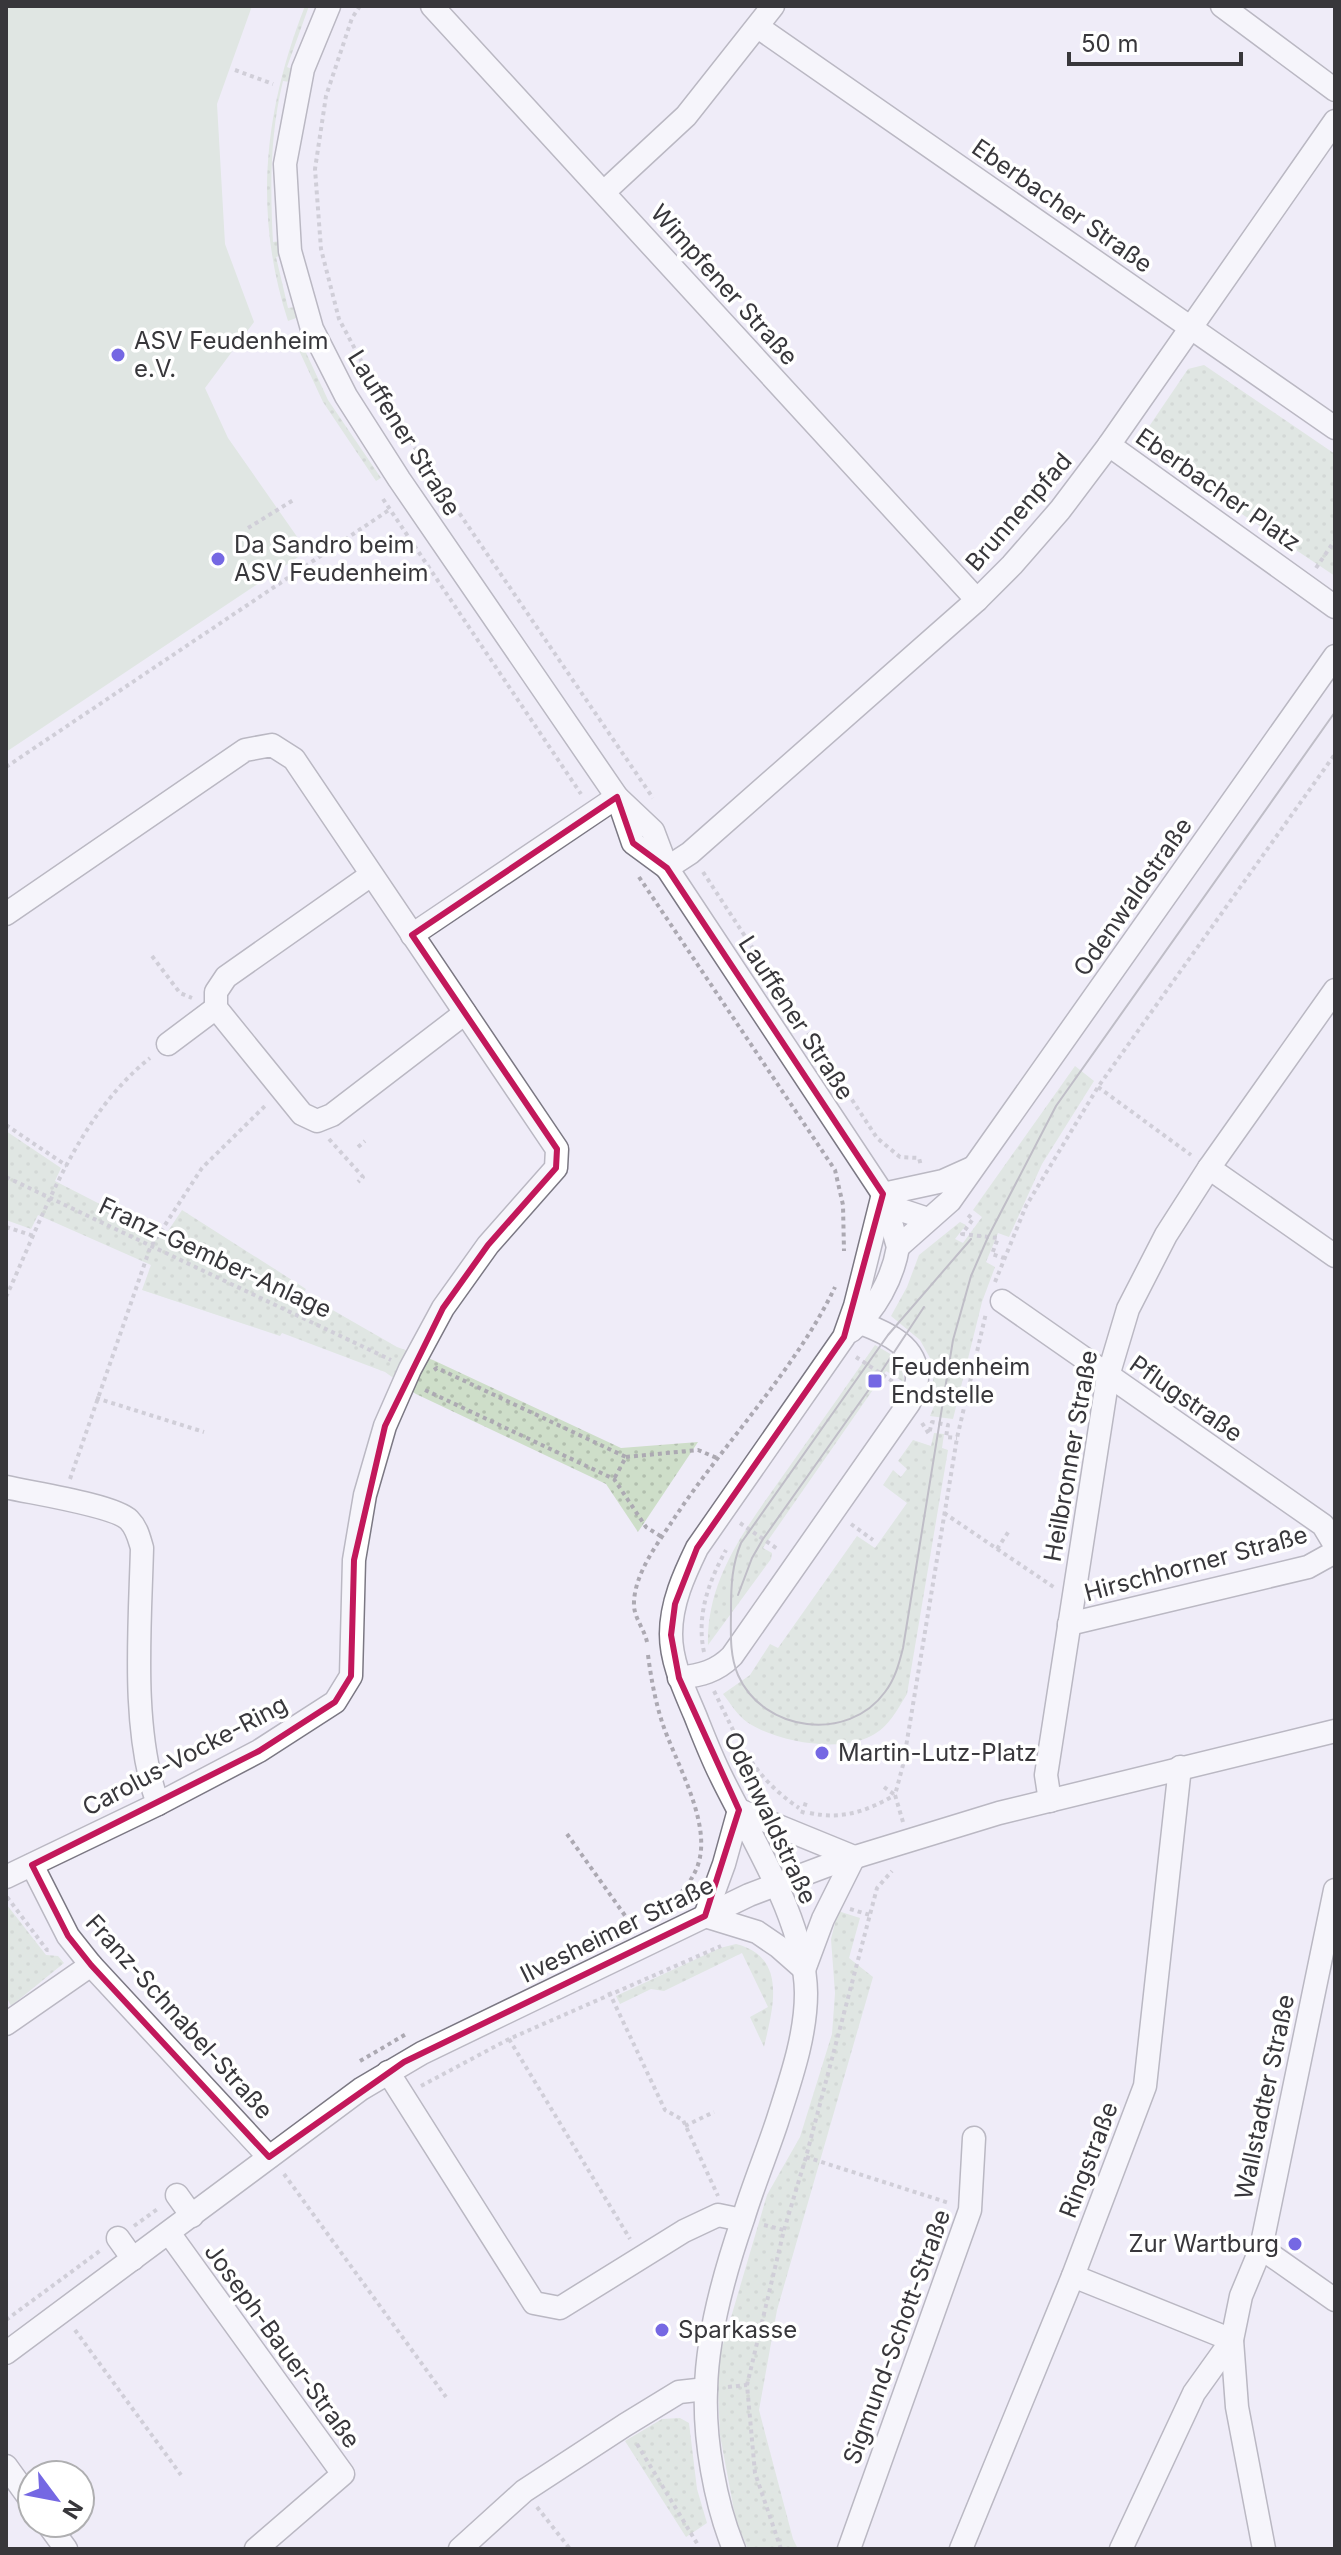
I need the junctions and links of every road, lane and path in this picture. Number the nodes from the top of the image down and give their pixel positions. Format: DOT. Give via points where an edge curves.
graph roads {
  1 [pos="329,6"];
  2 [pos="360,6"];
  3 [pos="432,6"];
  4 [pos="773,6"];
  5 [pos="1222,6"];
  6 [pos="758,27"];
  7 [pos="235,70"];
  8 [pos="273,84"];
  9 [pos="1335,90"];
  10 [pos="1335,121"];
  11 [pos="604,192"];
  12 [pos="1190,326"];
  13 [pos="1335,428"];
  14 [pos="1109,445"];
  15 [pos="295,499"];
  16 [pos="389,510"];
  17 [pos="248,528"];
  18 [pos="1335,540"];
  19 [pos="1304,584"];
  20 [pos="977,600"];
  21 [pos="1335,607"];
  22 [pos="1335,656"];
  23 [pos="1335,754"];
  24 [pos="6,767"];
  25 [pos="617,797"];
  26 [pos="660,808"];
  27 [pos="690,853"];
  28 [pos="667,868"];
  29 [pos="371,875"];
  30 [pos="6,914"];
  31 [pos="412,935"];
  32 [pos="152,956"];
  33 [pos="1335,990"];
  34 [pos="216,1008"];
  35 [pos="465,1013"];
  36 [pos="168,1044"];
  37 [pos="1098,1087"];
  38 [pos="282,1090"];
  39 [pos="317,1121"];
  40 [pos="6,1125"];
  41 [pos="365,1141"];
  42 [pos="358,1147"];
  43 [pos="919,1158"];
  44 [pos="351,1164"];
  45 [pos="67,1166"];
  46 [pos="973,1167"];
  47 [pos="346,1168"];
  48 [pos="1209,1168"];
  49 [pos="6,1177"];
  50 [pos="358,1182"];
  51 [pos="883,1194"];
  52 [pos="51,1199"];
  53 [pos="964,1211"];
  54 [pos="928,1219"];
  55 [pos="6,1227"];
  56 [pos="34,1236"];
  57 [pos="898,1247"];
  58 [pos="150,1248"];
  59 [pos="844,1251"];
  60 [pos="1335,1256"];
  61 [pos="1004,1258"];
  62 [pos="841,1263"];
  63 [pos="838,1276"];
  64 [pos="6,1297"];
  65 [pos="994,1298"];
  66 [pos="852,1330"];
  67 [pos="410,1369"];
  68 [pos="1108,1376"];
  69 [pos="96,1398"];
  70 [pos="204,1432"];
  71 [pos="626,1457"];
  72 [pos="717,1458"];
  73 [pos="614,1479"];
  74 [pos="6,1487"];
  75 [pos="63,1500"];
  76 [pos="722,1510"];
  77 [pos="944,1513"];
  78 [pos="849,1523"];
  79 [pos="1009,1531"];
  80 [pos="662,1537"];
  81 [pos="873,1540"];
  82 [pos="730,1541"];
  83 [pos="1335,1545"];
  84 [pos="997,1549"];
  85 [pos="1335,1552"];
  86 [pos="797,1563"];
  87 [pos="1072,1600"];
  88 [pos="1069,1624"];
  89 [pos="709,1674"];
  90 [pos="679,1678"];
  91 [pos="1335,1731"];
  92 [pos="1180,1767"];
  93 [pos="884,1787"];
  94 [pos="895,1795"];
  95 [pos="1050,1801"];
  96 [pos="806,1802"];
  97 [pos="158,1804"];
  98 [pos="739,1810"];
  99 [pos="803,1811"];
  100 [pos="567,1834"];
  101 [pos="907,1839"];
  102 [pos="854,1857"];
  103 [pos="700,1859"];
  104 [pos="32,1865"];
  105 [pos="905,1866"];
  106 [pos="6,1877"];
  107 [pos="775,1884"];
  108 [pos="1335,1890"];
  109 [pos="705,1916"];
  110 [pos="631,1924"];
  111 [pos="727,1945"];
  112 [pos="91,1965"];
  113 [pos="598,1968"];
  114 [pos="804,1970"];
  115 [pos="609,1993"];
  116 [pos="6,2024"];
  117 [pos="509,2039"];
  118 [pos="388,2072"];
  119 [pos="404,2095"];
  120 [pos="714,2112"];
  121 [pos="685,2126"];
  122 [pos="974,2138"];
  123 [pos="806,2157"];
  124 [pos="277,2166"];
  125 [pos="289,2181"];
  126 [pos="274,2182"];
  127 [pos="177,2195"];
  128 [pos="970,2210"];
  129 [pos="718,2215"];
  130 [pos="192,2216"];
  131 [pos="742,2220"];
  132 [pos="169,2233"];
  133 [pos="118,2238"];
  134 [pos="631,2240"];
  135 [pos="1261,2248"];
  136 [pos="133,2259"];
  137 [pos="1073,2276"];
  138 [pos="1335,2300"];
  139 [pos="87,2322"];
  140 [pos="1232,2340"];
  141 [pos="6,2353"];
  142 [pos="706,2389"];
  143 [pos="446,2397"];
  144 [pos="625,2425"];
  145 [pos="181,2475"];
  146 [pos="524,2491"];
  147 [pos="698,2545"];
  148 [pos="256,2549"];
  149 [pos="460,2549"];
  150 [pos="570,2549"];
  151 [pos="734,2549"];
  152 [pos="781,2549"];
  153 [pos="849,2549"];
  154 [pos="961,2549"];
  155 [pos="1121,2549"];
  156 [pos="1264,2549"];
  1 -- 25 [label="street, Lauffener Straße" via="303,69 285,164 290,251 312,329 346,396 392,467"];
  2 -- 26 [label="path" via="326,96 315,169 321,249 339,319 381,398"];
  3 -- 11 [label="street, Wimpfener Straße"];
  4 -- 6 [label="street"];
  5 -- 9 [label="street"];
  6 -- 11 [label="street" via="686,116"];
  6 -- 12 [label="street, Eberbacher Straße"];
  7 -- 8 [label="path"];
  10 -- 12 [label="street, Brunnenpfad"];
  11 -- 20 [label="street, Wimpfener Straße"];
  12 -- 13 [label="street, Eberbacher Straße"];
  12 -- 14 [label="street, Brunnenpfad"];
  14 -- 19 [label="street, Eberbacher Platz"];
  14 -- 20 [label="street, Brunnenpfad" via="1060,510"];
  15 -- 17 [label="path"];
  16 -- 24 [label="path"];
  18 -- 19 [label="path"];
  19 -- 21 [label="street, Eberbacher Platz"];
  20 -- 27 [label="street, Brunnenpfad"];
  22 -- 46 [label="street, Odenwaldstraße"];
  23 -- 37 [label="path"];
  25 -- 28 [label="street, Lauffener Straße" via="633,843"];
  25 -- 31 [label="street"];
  27 -- 28 [label="street, Brunnenpfad"];
  27 -- 43 [label="path" via="877,1138 900,1157"];
  28 -- 51 [label="street, Lauffener Straße"];
  29 -- 30 [label="street, Carolus-Vocke-Ring" via="294,759 272,745 245,750"];
  29 -- 31 [label="street, Carolus-Vocke-Ring"];
  29 -- 34 [label="street" via="226,977 216,992"];
  31 -- 35 [label="street, Carolus-Vocke-Ring"];
  32 -- 34 [label="path" via="180,993"];
  33 -- 48 [label="street, Heilbronner Straße"];
  34 -- 36 [label="street"];
  34 -- 38 [label="street"];
  35 -- 39 [label="street"];
  35 -- 67 [label="street, Carolus-Vocke-Ring" via="557,1149 556,1168 488,1245 443,1308"];
  36 -- 45 [label="path" via="108,1101"];
  37 -- 48 [label="path"];
  37 -- 61 [label="path" via="1026,1206"];
  38 -- 39 [label="street" via="302,1114"];
  38 -- 58 [label="path" via="202,1168"];
  39 -- 44 [label="path"];
  40 -- 45 [label="path"];
  41 -- 42 [label="path"];
  44 -- 47 [label="path"];
  44 -- 50 [label="path" via="363,1177"];
  45 -- 52 [label="path"];
  46 -- 51 [label="street" via="943,1181"];
  46 -- 54 [label="street, Odenwaldstraße" via="950,1201"];
  48 -- 60 [label="street"];
  48 -- 68 [label="street, Heilbronner Straße" via="1128,1309"];
  49 -- 52 [label="path, Franz-Gember-Anlage"];
  51 -- 54 [label="street" via="901,1210"];
  51 -- 57 [label="street"];
  51 -- 66 [label="street, Odenwaldstraße"];
  52 -- 56 [label="path"];
  52 -- 58 [label="path, Franz-Gember-Anlage"];
  53 -- 61 [label="path" via="973,1219 962,1234 998,1238 992,1254"];
  54 -- 57 [label="street, Odenwaldstraße"];
  55 -- 56 [label="path"];
  56 -- 64 [label="path"];
  57 -- 66 [label="street, Odenwaldstraße" via="887,1283"];
  58 -- 67 [label="path, Franz-Gember-Anlage"];
  58 -- 69 [label="path"];
  59 -- 62 [label="path"];
  61 -- 65 [label="path"];
  63 -- 72 [label="path" via="813,1330"];
  65 -- 68 [label="street, Pflugstraße"];
  65 -- 77 [label="path" via="968,1384"];
  66 -- 76 [label="street, Odenwaldstraße"];
  66 -- 86 [label="street" via="901,1342 912,1356 918,1380 909,1403"];
  67 -- 97 [label="street, Carolus-Vocke-Ring" via="385,1426 365,1495 354,1560 351,1676 335,1702 259,1751"];
  68 -- 83 [label="street, Pflugstraße" via="1323,1525"];
  68 -- 87 [label="street, Heilbronner Straße"];
  69 -- 70 [label="path"];
  69 -- 75 [label="path"];
  71 -- 72 [label="path" via="698,1450"];
  71 -- 73 [label="path"];
  71 -- 73 [label="path" via="437,1368 425,1376 425,1391"];
  72 -- 80 [label="path"];
  73 -- 80 [label="path" via="646,1527"];
  74 -- 75 [label="street"];
  75 -- 97 [label="street" via="127,1518 142,1548 140,1682 148,1775"];
  76 -- 86 [label="path"];
  76 -- 90 [label="street, Odenwaldstraße" via="683,1575 675,1604 671,1635"];
  77 -- 84 [label="path"];
  77 -- 94 [label="path"];
  78 -- 81 [label="path"];
  79 -- 84 [label="path"];
  80 -- 103 [label="path" via="633,1601 647,1639 662,1722 701,1828"];
  82 -- 89 [label="path" via="704,1602 702,1644"];
  84 -- 87 [label="path"];
  85 -- 88 [label="street, Hirschhorner Straße" via="1308,1567"];
  86 -- 89 [label="street" via="732,1656"];
  87 -- 88 [label="street, Heilbronner Straße"];
  88 -- 95 [label="street, Heilbronner Straße" via="1046,1775"];
  89 -- 90 [label="street"];
  89 -- 99 [label="path" via="755,1770"];
  90 -- 98 [label="street, Odenwaldstraße"];
  91 -- 92 [label="street, Ilvesheimer Straße"];
  92 -- 95 [label="street, Ilvesheimer Straße"];
  92 -- 137 [label="street, Ringstraße" via="1145,2086"];
  93 -- 94 [label="path"];
  94 -- 99 [label="path" via="848,1816"];
  94 -- 101 [label="path"];
  95 -- 101 [label="street, Ilvesheimer Straße"];
  96 -- 99 [label="path"];
  97 -- 104 [label="street, Carolus-Vocke-Ring"];
  98 -- 102 [label="street"];
  98 -- 107 [label="street, Odenwaldstraße"];
  98 -- 109 [label="street"];
  100 -- 110 [label="path"];
  101 -- 102 [label="street, Ilvesheimer Straße"];
  102 -- 107 [label="street, Ilvesheimer Straße"];
  102 -- 114 [label="street"];
  104 -- 106 [label="street, Carolus-Vocke-Ring"];
  104 -- 112 [label="street, Franz-Schnabel-Straße" via="68,1936"];
  105 -- 123 [label="path" via="890,1871 877,1888"];
  107 -- 109 [label="street, Ilvesheimer Straße"];
  107 -- 114 [label="street, Odenwaldstraße"];
  108 -- 135 [label="street, Wallstadter Straße"];
  109 -- 113 [label="street, Ilvesheimer Straße"];
  109 -- 114 [label="street" via="757,1932"];
  111 -- 115 [label="path"];
  112 -- 116 [label="street"];
  112 -- 124 [label="street, Franz-Schnabel-Straße"];
  113 -- 115 [label="path"];
  113 -- 118 [label="street, Ilvesheimer Straße"];
  114 -- 131 [label="street, Odenwaldstraße" via="802,2031 792,2073"];
  115 -- 117 [label="path"];
  115 -- 121 [label="path" via="665,2110"];
  117 -- 119 [label="path"];
  117 -- 134 [label="path"];
  118 -- 119 [label="street"];
  118 -- 124 [label="street, Ilvesheimer Straße" via="361,2089"];
  119 -- 129 [label="street" via="534,2303 560,2308"];
  120 -- 121 [label="path"];
  121 -- 129 [label="path" via="718,2193"];
  122 -- 128 [label="street, Sigmund-Schott-Straße"];
  123 -- 128 [label="path"];
  123 -- 152 [label="path" via="747,2385 755,2473"];
  124 -- 126 [label="path"];
  124 -- 130 [label="street, Ilvesheimer Straße"];
  125 -- 143 [label="path"];
  127 -- 130 [label="street"];
  128 -- 153 [label="street, Sigmund-Schott-Straße"];
  129 -- 131 [label="street"];
  130 -- 132 [label="street, Ilvesheimer Straße"];
  131 -- 142 [label="street, Odenwaldstraße" via="716,2316"];
  132 -- 136 [label="street, Ilvesheimer Straße"];
  132 -- 148 [label="street, Joseph-Bauer-Straße" via="343,2474"];
  133 -- 136 [label="street"];
  135 -- 138 [label="street"];
  135 -- 140 [label="street, Wallstadter Straße" via="1241,2296"];
  136 -- 141 [label="street, Ilvesheimer Straße"];
  137 -- 140 [label="street"];
  137 -- 154 [label="street, Ringstraße"];
  139 -- 145 [label="path" via="75,2330"];
  140 -- 155 [label="street" via="1194,2393"];
  140 -- 156 [label="street, Wallstadter Straße" via="1237,2407"];
  142 -- 144 [label="street" via="679,2392"];
  142 -- 151 [label="street, Odenwaldstraße" via="711,2461"];
  144 -- 146 [label="street"];
  144 -- 147 [label="path"];
  146 -- 149 [label="street"];
  146 -- 150 [label="path"];
}
